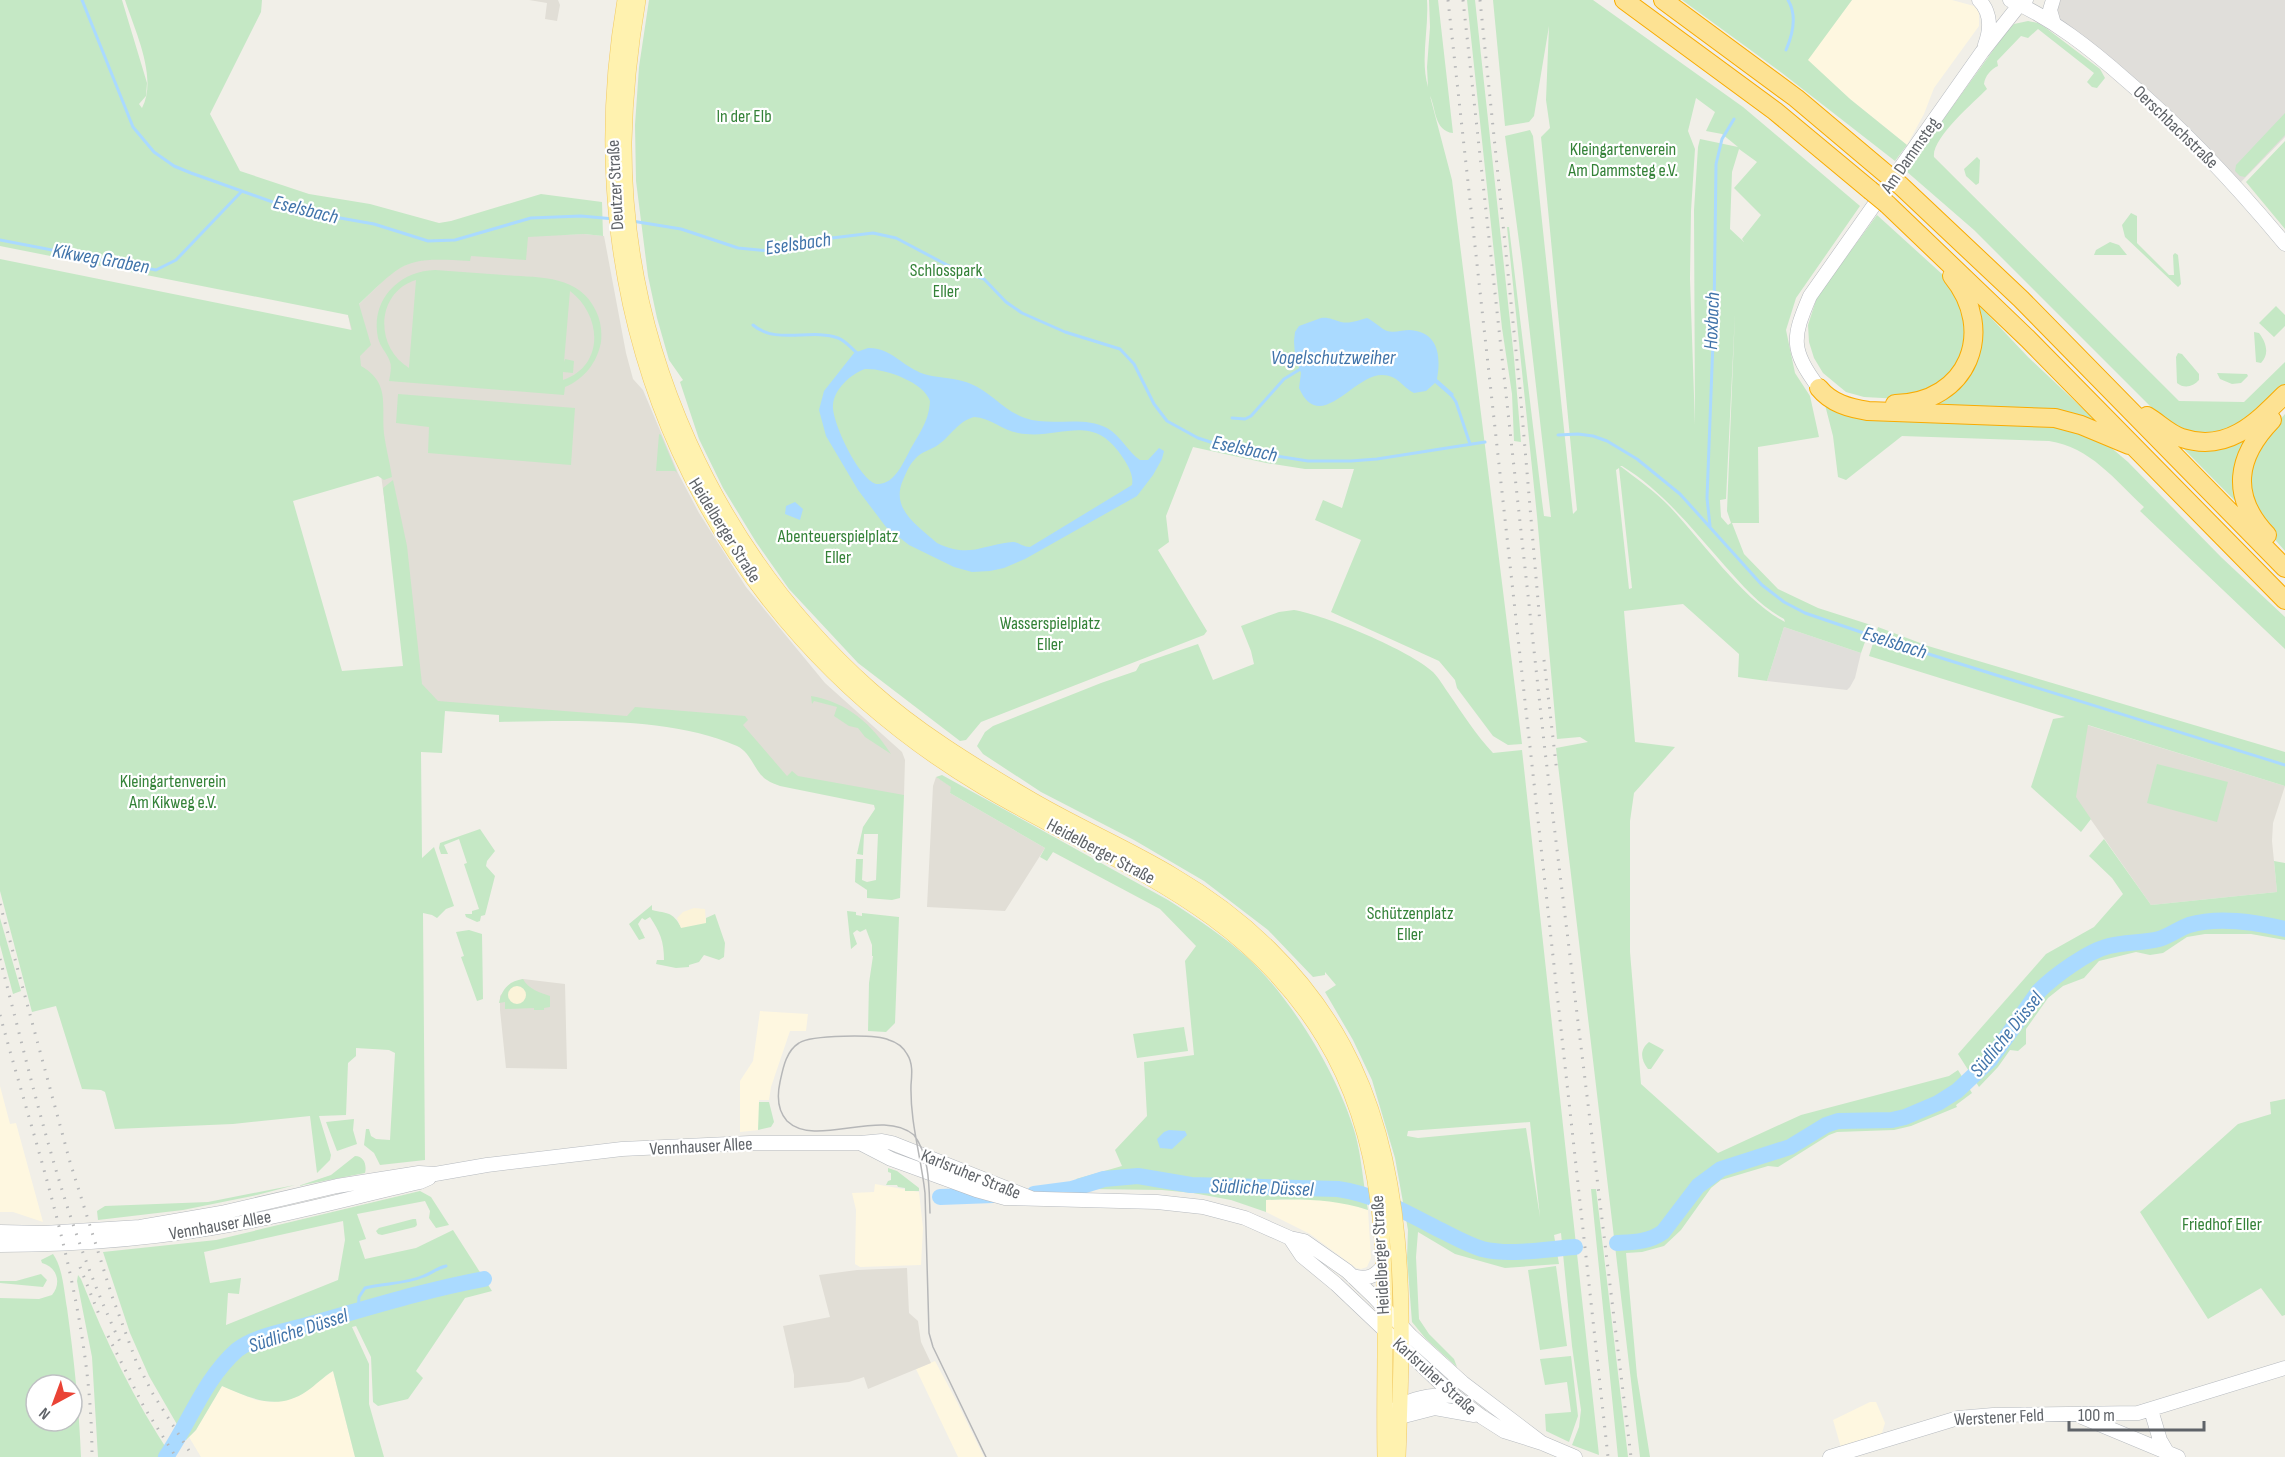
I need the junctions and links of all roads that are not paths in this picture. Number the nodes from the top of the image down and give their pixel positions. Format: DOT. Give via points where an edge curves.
graph roads {
  1 [pos="625,0"];
  2 [pos="638,0"];
  3 [pos="1624,0"];
  4 [pos="1663,0"];
  5 [pos="1979,0"];
  6 [pos="2053,0"];
  7 [pos="2018,1"];
  8 [pos="2054,24"];
  9 [pos="1982,52"];
  10 [pos="621,210"];
  11 [pos="1930,244"];
  12 [pos="2285,244"];
  13 [pos="653,366"];
  14 [pos="1819,381"];
  15 [pos="2285,394"];
  16 [pos="2121,403"];
  17 [pos="2285,407"];
  18 [pos="2133,447"];
  19 [pos="2282,565"];
  20 [pos="2285,600"];
  21 [pos="860,1143"];
  22 [pos="910,1149"];
  23 [pos="943,1164"];
  24 [pos="435,1174"];
  25 [pos="925,1175"];
  26 [pos="993,1186"];
  27 [pos="0,1232"];
  28 [pos="1290,1238"];
  29 [pos="0,1245"];
  30 [pos="1384,1265"];
  31 [pos="1352,1276"];
  32 [pos="1385,1309"];
  33 [pos="1400,1325"];
  34 [pos="1384,1330"];
  35 [pos="1400,1347"];
  36 [pos="2285,1368"];
  37 [pos="1453,1395"];
  38 [pos="2151,1410"];
  39 [pos="1395,1413"];
  40 [pos="2074,1414"];
  41 [pos="1482,1417"];
  42 [pos="1510,1420"];
  43 [pos="1542,1443"];
  44 [pos="2173,1455"];
  45 [pos="1385,1457"];
  46 [pos="1398,1457"];
  47 [pos="1575,1457"];
  48 [pos="1830,1457"];
  1 -- 10 [label="main road, Deutzer Straße" via="614,82 612,145"];
  2 -- 10 [label="main road, Deutzer Straße" via="628,67"];
  3 -- 11 [label="highway, bridge" via="1775,111"];
  4 -- 16 [label="highway, bridge" via="1796,98 1900,185 2021,299"];
  5 -- 9 [label="main road" via="1989,22"];
  6 -- 8 [label="main road" via="2050,10"];
  7 -- 8 [label="main road, Oerschbachstraße"];
  7 -- 9 [label="main road, Am Dammsteg"];
  8 -- 12 [label="main road, Oerschbachstraße" via="2163,112 2237,187"];
  9 -- 14 [label="main road, Am Dammsteg" via="1805,308 1807,348"];
  10 -- 13 [label="main road, Deutzer Straße" via="628,295"];
  11 -- 14 [label="highway" via="1959,285 1973,316 1972,351 1957,378 1934,396 1903,404 1872,403 1847,396"];
  11 -- 18 [label="highway"];
  13 -- 30 [label="main road, Heidelberger Straße" via="676,445 710,510 754,580 822,661 919,746 983,787 1189,900 1237,935 1278,975 1306,1010 1348,1085 1369,1148"];
  13 -- 33 [label="main road, Heidelberger Straße" via="736,530 786,601 850,671 903,717 975,765 1196,890 1243,924 1289,968 1327,1018 1353,1067 1377,1128 1395,1219"];
  14 -- 18 [label="highway" via="1828,397 1868,411 2065,419"];
  15 -- 16 [label="highway" via="2247,430 2216,442 2180,438"];
  16 -- 19 [label="highway"];
  17 -- 19 [label="highway" via="2252,446 2242,478 2248,510 2277,545"];
  18 -- 20 [label="highway"];
  21 -- 22 [label="main road, Vennhauser Allee" via="882,1141"];
  21 -- 24 [label="main road, Vennhauser Allee" via="622,1149"];
  21 -- 25 [label="main road, Vennhauser Allee"];
  22 -- 23 [label="main road, Karlsruher Straße"];
  23 -- 25 [label="main road"];
  23 -- 26 [label="main road, Karlsruher Straße"];
  24 -- 27 [label="main road, Vennhauser Allee" via="337,1186 140,1227"];
  24 -- 29 [label="main road, Vennhauser Allee" via="420,1182 322,1206 193,1231 118,1240"];
  25 -- 26 [label="main road, Karlsruher Straße" via="962,1185"];
  26 -- 28 [label="main road, Karlsruher Straße" via="1031,1198 1203,1207 1245,1218"];
  28 -- 31 [label="main road, Karlsruher Straße" via="1304,1241"];
  28 -- 34 [label="main road, Karlsruher Straße" via="1302,1256"];
  30 -- 31 [label="main road" via="1373,1276"];
  30 -- 32 [label="main road, Heidelberger Straße"];
  31 -- 32 [label="main road, Karlsruher Straße"];
  32 -- 33 [label="main road, Karlsruher Straße"];
  32 -- 34 [label="main road, Heidelberger Straße"];
  33 -- 35 [label="main road, Heidelberger Straße"];
  33 -- 42 [label="main road, Karlsruher Straße"];
  34 -- 35 [label="main road, Karlsruher Straße"];
  34 -- 39 [label="main road, Heidelberger Straße"];
  35 -- 37 [label="main road, Karlsruher Straße"];
  35 -- 39 [label="main road, Heidelberger Straße"];
  36 -- 38 [label="main road, Werstener Feld"];
  37 -- 39 [label="main road" via="1424,1396"];
  37 -- 41 [label="main road, Karlsruher Straße"];
  37 -- 42 [label="main road" via="1471,1399"];
  38 -- 40 [label="main road, Werstener Feld"];
  38 -- 44 [label="main road" via="2157,1435"];
  39 -- 41 [label="main road" via="1435,1408"];
  39 -- 45 [label="main road"];
  39 -- 46 [label="main road"];
  40 -- 44 [label="main road"];
  40 -- 48 [label="main road, Werstener Feld" via="1958,1418"];
  41 -- 43 [label="main road, Karlsruher Straße" via="1504,1431"];
  42 -- 43 [label="main road, Karlsruher Straße"];
  43 -- 47 [label="main road, Karlsruher Straße"];
}
